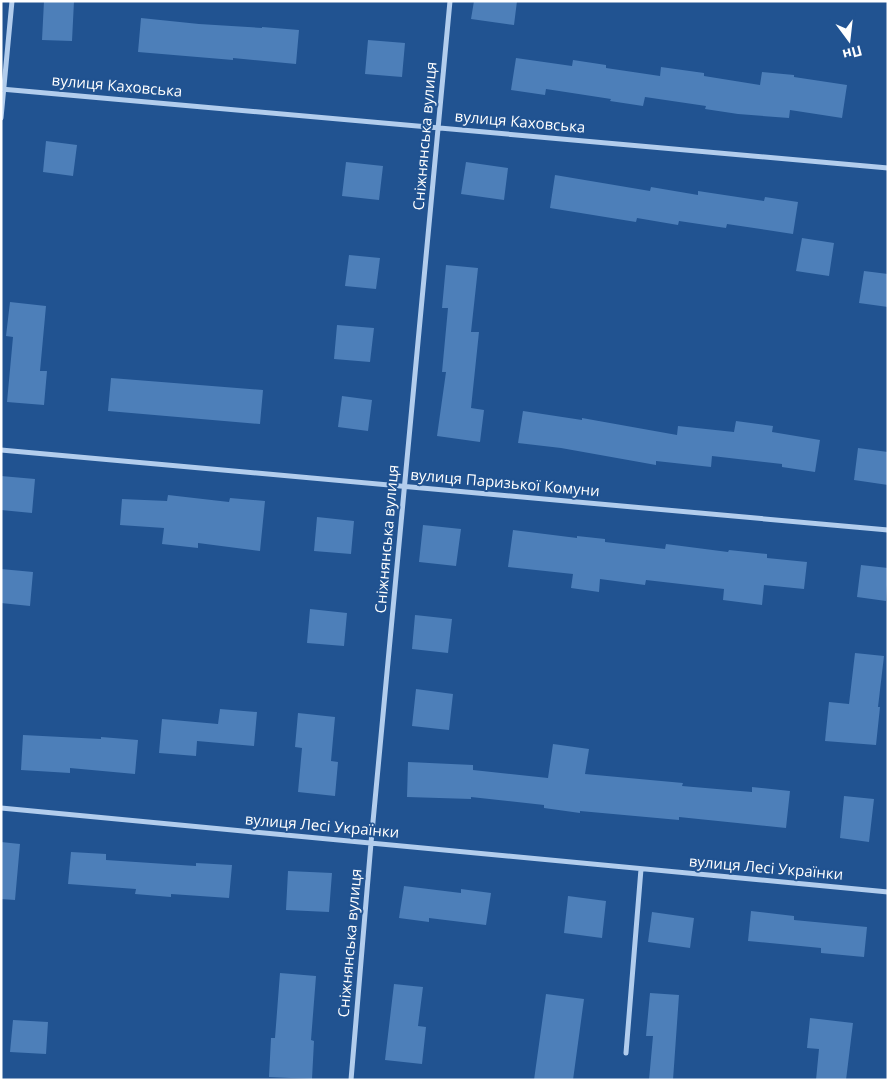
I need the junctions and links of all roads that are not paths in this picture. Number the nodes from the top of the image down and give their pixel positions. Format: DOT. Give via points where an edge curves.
graph roads {
  1 [pos="12,1"];
  2 [pos="450,1"];
  3 [pos="3,89"];
  4 [pos="1,118"];
  5 [pos="438,128"];
  6 [pos="888,168"];
  7 [pos="1,450"];
  8 [pos="404,487"];
  9 [pos="888,530"];
  10 [pos="1,808"];
  11 [pos="371,843"];
  12 [pos="641,869"];
  13 [pos="888,892"];
  14 [pos="626,1052"];
  15 [pos="351,1080"];
  1 -- 3 [label="street"];
  2 -- 5 [label="street, Сніжнянська вулиця"];
  3 -- 4 [label="street"];
  3 -- 5 [label="street, вулиця Каховська"];
  5 -- 6 [label="street, вулиця Каховська"];
  5 -- 8 [label="street, Сніжнянська вулиця"];
  7 -- 8 [label="street, вулиця Паризької Комуни"];
  8 -- 9 [label="street, вулиця Паризької Комуни"];
  8 -- 11 [label="street, Сніжнянська вулиця"];
  10 -- 11 [label="street, вулиця Лесі Українки"];
  11 -- 12 [label="street, вулиця Лесі Українки"];
  11 -- 15 [label="street, Сніжнянська вулиця"];
  12 -- 13 [label="street, вулиця Лесі Українки"];
  12 -- 14 [label="street"];
}
